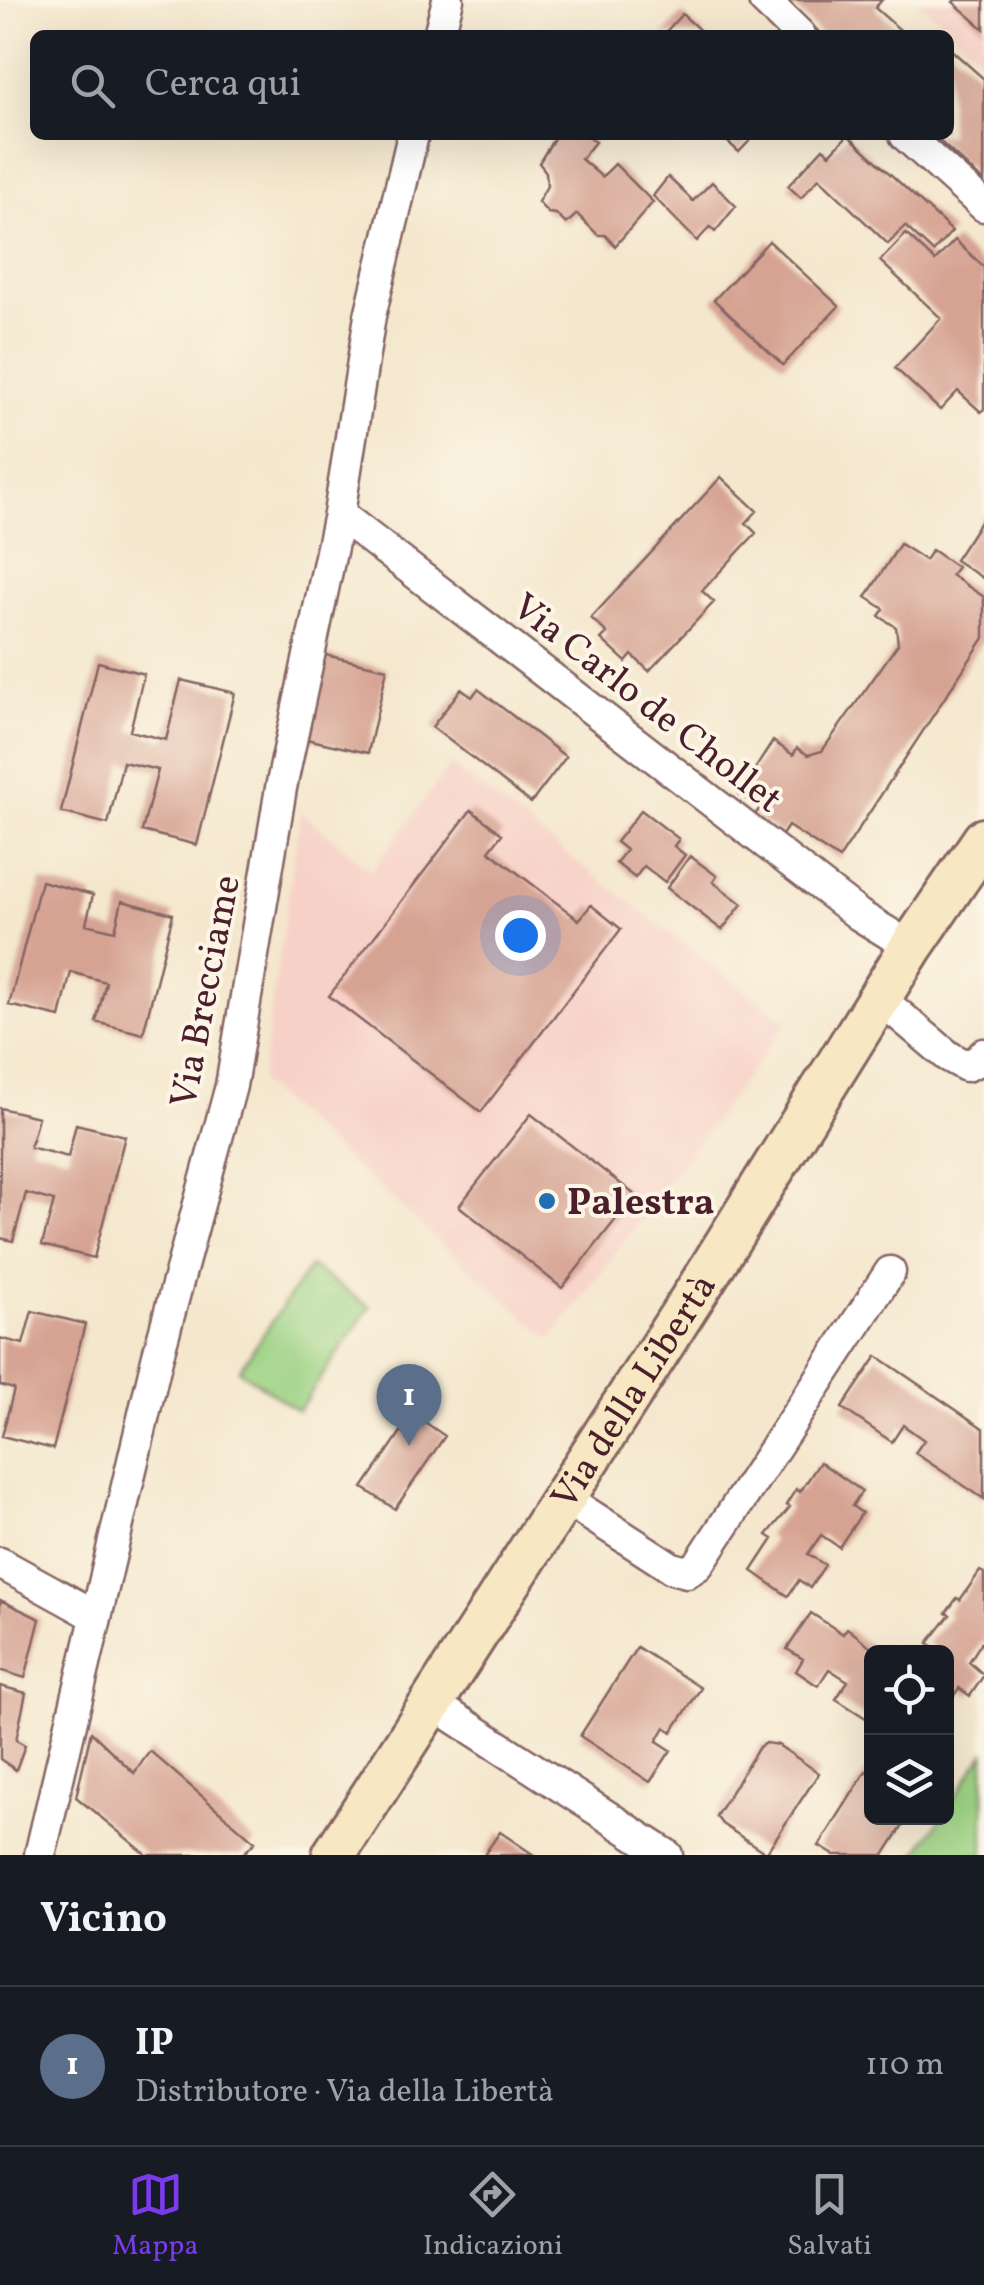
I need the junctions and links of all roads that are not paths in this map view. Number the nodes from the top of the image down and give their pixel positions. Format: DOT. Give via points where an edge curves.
graph roads {
  1 [pos="448,0"];
  2 [pos="764,0"];
  3 [pos="440,30"];
  4 [pos="795,30"];
  5 [pos="412,140"];
  6 [pos="911,140"];
  7 [pos="984,206"];
  8 [pos="339,514"];
  9 [pos="984,840"];
  10 [pos="911,948"];
  11 [pos="879,998"];
  12 [pos="984,1054"];
  13 [pos="890,1272"];
  14 [pos="564,1498"];
  15 [pos="0,1563"];
  16 [pos="94,1615"];
  17 [pos="432,1703"];
  18 [pos="40,1855"];
  19 [pos="334,1855"];
  20 [pos="667,1855"];
  1 -- 3 [label="street"];
  2 -- 4 [label="street"];
  5 -- 8 [label="street, Via Brecciame" via="370,316"];
  6 -- 7 [label="street"];
  8 -- 10 [label="street, Via Carlo de Chollet" via="859,915"];
  8 -- 16 [label="street, Via Brecciame" via="281,788 230,1086"];
  9 -- 10 [label="main road, Via della Libertà"];
  10 -- 11 [label="main road, Via della Libertà"];
  11 -- 12 [label="street" via="966,1066"];
  11 -- 14 [label="main road, Via della Libertà"];
  13 -- 14 [label="street" via="698,1565 687,1572 672,1568"];
  14 -- 17 [label="main road, Via della Libertà"];
  15 -- 16 [label="street"];
  16 -- 18 [label="street, Via Brecciame"];
  17 -- 19 [label="main road, Via della Libertà"];
  17 -- 20 [label="street"];
}
